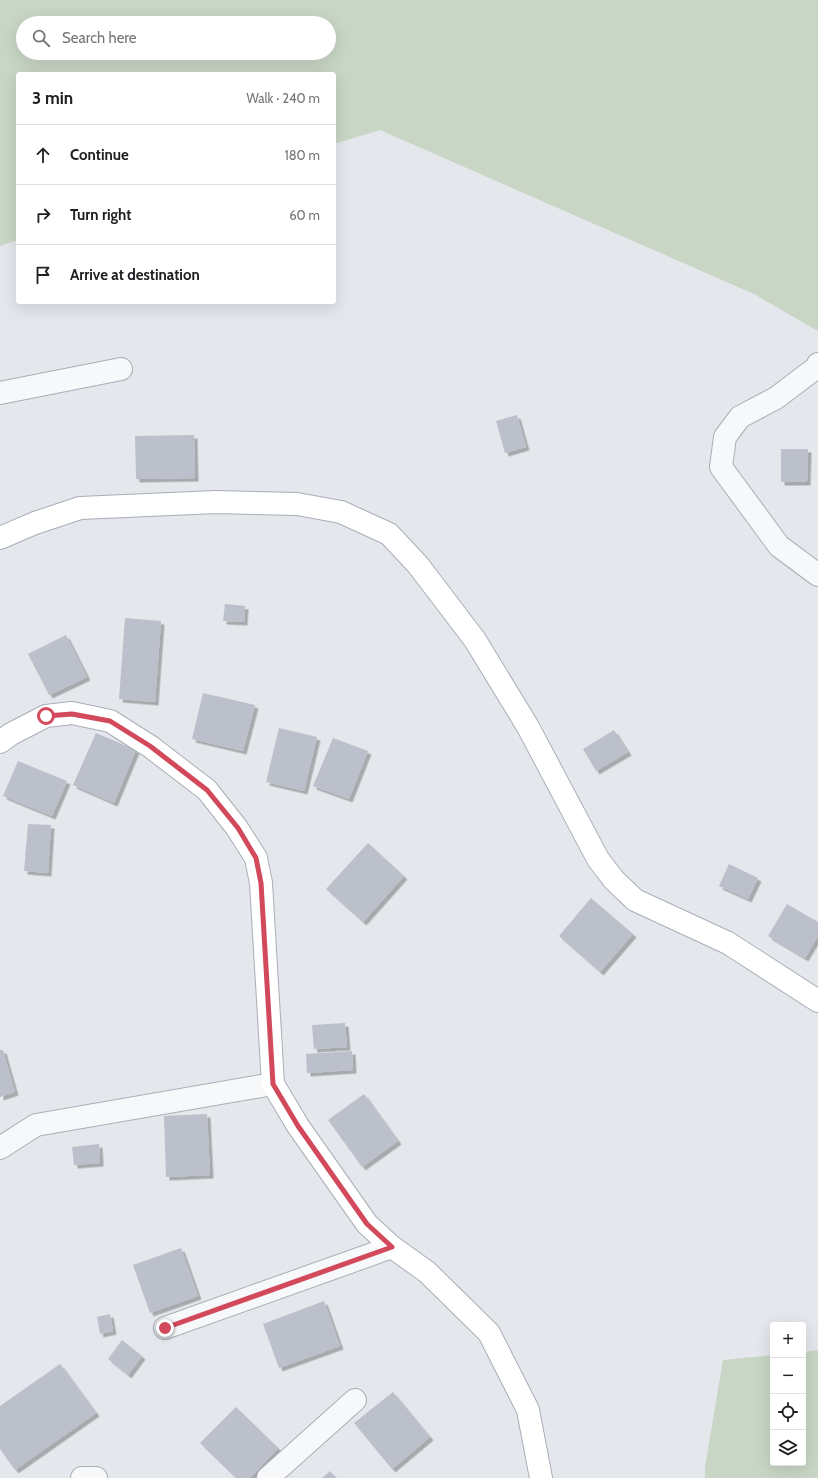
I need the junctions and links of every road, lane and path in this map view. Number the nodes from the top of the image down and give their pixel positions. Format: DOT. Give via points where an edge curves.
graph roads {
  1 [pos="818,364"];
  2 [pos="121,369"];
  3 [pos="0,393"];
  4 [pos="0,538"];
  5 [pos="818,575"];
  6 [pos="0,742"];
  7 [pos="818,1002"];
  8 [pos="273,1084"];
  9 [pos="0,1148"];
  10 [pos="392,1247"];
  11 [pos="165,1328"];
  12 [pos="355,1400"];
  13 [pos="82,1478"];
  14 [pos="96,1478"];
  15 [pos="268,1478"];
  16 [pos="541,1478"];
  1 -- 5 [label="street" via="776,398 740,417 725,437 721,467 779,546"];
  2 -- 3 [label="street"];
  4 -- 7 [label="street" via="80,508 216,502 297,504 341,512 389,534 418,566 475,640 528,727 598,859 614,880 635,900 728,943"];
  6 -- 8 [label="street" via="46,716 72,714 110,721 150,746 207,790 238,828 256,858 261,883"];
  8 -- 9 [label="street" via="36,1125"];
  8 -- 10 [label="street" via="298,1126 367,1224"];
  10 -- 11 [label="street"];
  10 -- 16 [label="street" via="427,1272 489,1333 528,1410"];
  12 -- 15 [label="street"];
  13 -- 14 [label="street"];
}
